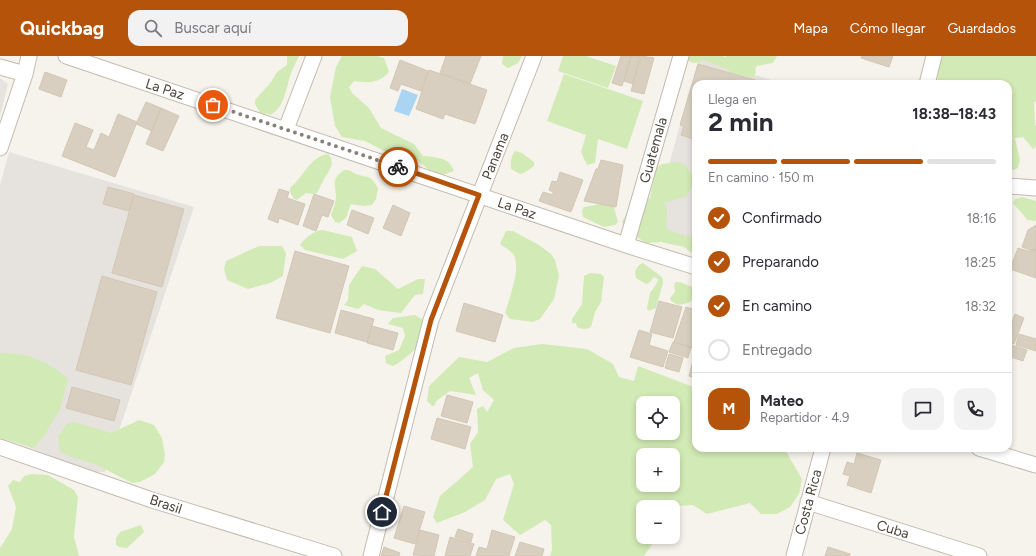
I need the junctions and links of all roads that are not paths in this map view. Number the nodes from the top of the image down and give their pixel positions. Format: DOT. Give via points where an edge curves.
graph roads {
  1 [pos="29,56"];
  2 [pos="66,56"];
  3 [pos="314,56"];
  4 [pos="534,56"];
  5 [pos="681,56"];
  6 [pos="934,56"];
  7 [pos="0,66"];
  8 [pos="25,74"];
  9 [pos="927,80"];
  10 [pos="286,129"];
  11 [pos="0,148"];
  12 [pos="1012,186"];
  13 [pos="1036,188"];
  14 [pos="479,195"];
  15 [pos="626,245"];
  16 [pos="692,266"];
  17 [pos="0,447"];
  18 [pos="822,452"];
  19 [pos="992,452"];
  20 [pos="1036,465"];
  21 [pos="808,502"];
  22 [pos="334,556"];
  23 [pos="371,556"];
  24 [pos="794,556"];
  25 [pos="979,556"];
  1 -- 8 [label="street"];
  2 -- 10 [label="street, La Paz"];
  3 -- 10 [label="street"];
  4 -- 14 [label="street, Panama"];
  5 -- 15 [label="street, Guatemala"];
  6 -- 9 [label="street"];
  7 -- 8 [label="street"];
  8 -- 11 [label="street"];
  10 -- 14 [label="street, La Paz"];
  12 -- 13 [label="street"];
  14 -- 15 [label="street, La Paz"];
  14 -- 23 [label="street, Panama" via="431,320"];
  15 -- 16 [label="street, La Paz"];
  17 -- 22 [label="street, Brasil" via="152,500"];
  18 -- 21 [label="street, Costa Rica"];
  19 -- 20 [label="street"];
  21 -- 24 [label="street, Costa Rica"];
  21 -- 25 [label="street, Cuba"];
}
